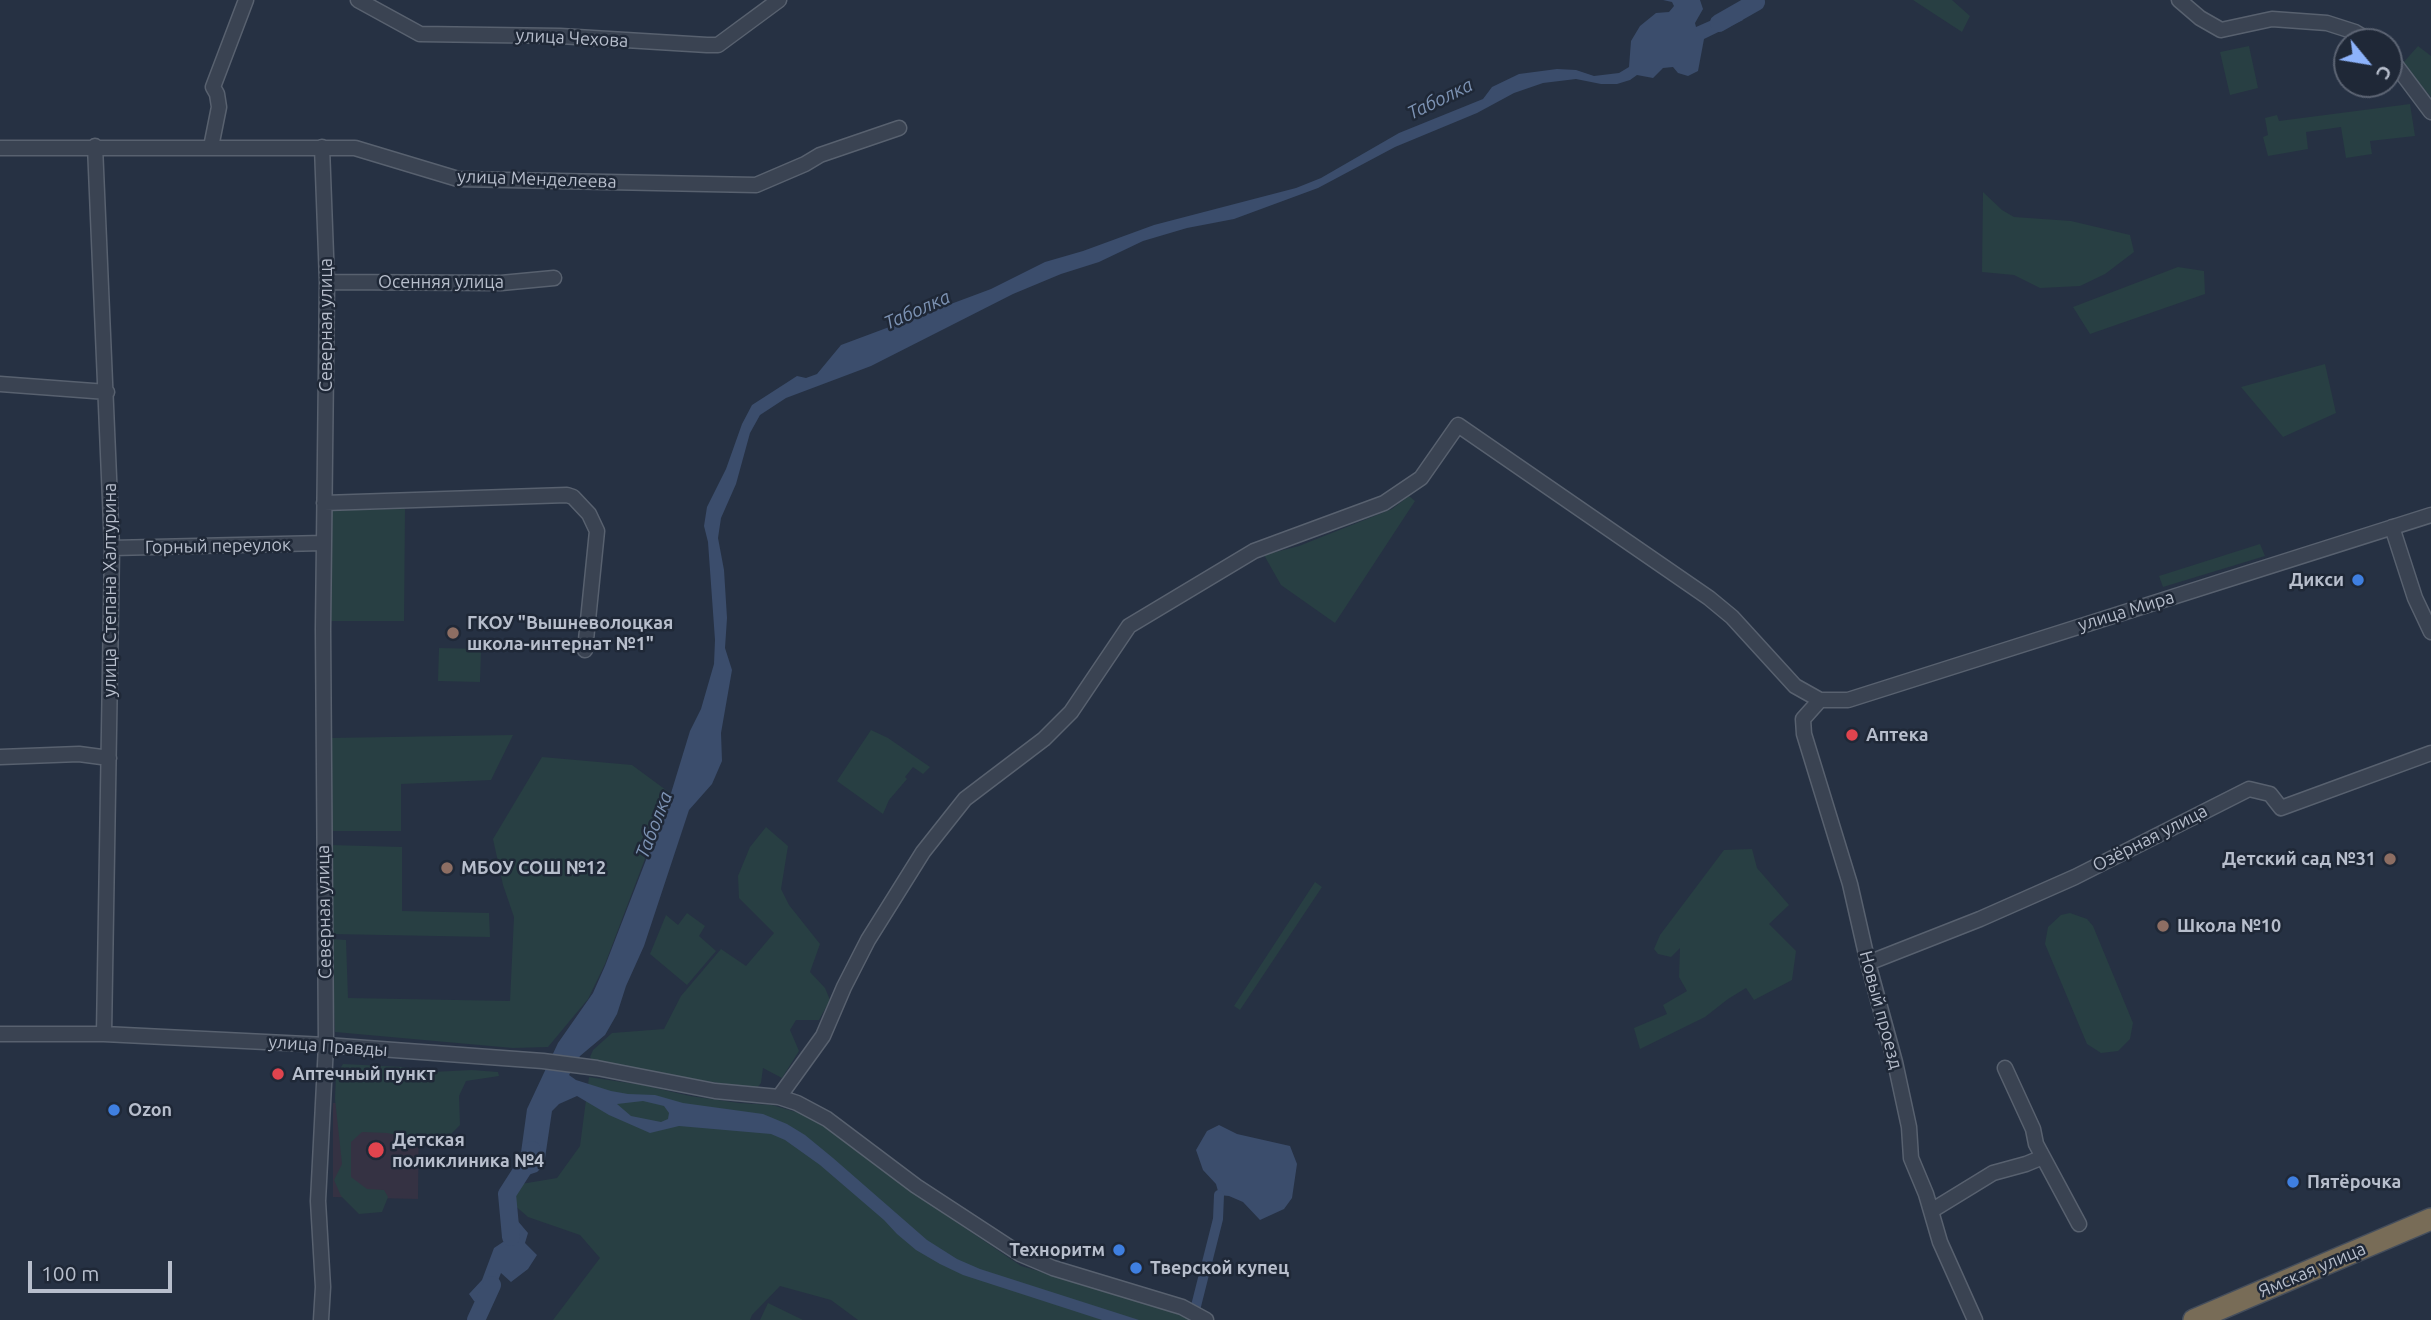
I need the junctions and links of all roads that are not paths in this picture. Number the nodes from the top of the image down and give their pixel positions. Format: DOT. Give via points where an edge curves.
graph roads {
  1 [pos="246,0"];
  2 [pos="358,0"];
  3 [pos="779,0"];
  4 [pos="2179,0"];
  5 [pos="2343,28"];
  6 [pos="2403,75"];
  7 [pos="2431,112"];
  8 [pos="899,128"];
  9 [pos="95,146"];
  10 [pos="211,147"];
  11 [pos="322,147"];
  12 [pos="0,148"];
  13 [pos="554,278"];
  14 [pos="327,282"];
  15 [pos="0,384"];
  16 [pos="107,392"];
  17 [pos="324,503"];
  18 [pos="2431,515"];
  19 [pos="2392,527"];
  20 [pos="323,544"];
  21 [pos="112,548"];
  22 [pos="2431,632"];
  23 [pos="585,650"];
  24 [pos="1820,700"];
  25 [pos="2431,753"];
  26 [pos="0,757"];
  27 [pos="109,758"];
  28 [pos="1867,962"];
  29 [pos="0,1034"];
  30 [pos="104,1034"];
  31 [pos="326,1045"];
  32 [pos="2005,1068"];
  33 [pos="779,1097"];
  34 [pos="2043,1157"];
  35 [pos="1931,1211"];
  36 [pos="2431,1219"];
  37 [pos="2079,1224"];
  38 [pos="321,1320"];
  39 [pos="1206,1320"];
  40 [pos="1975,1320"];
  41 [pos="2194,1320"];
  1 -- 10 [label="street" via="213,87 219,107"];
  2 -- 3 [label="street, улица Чехова" via="420,34 718,45"];
  4 -- 5 [label="street" via="2221,30 2272,19"];
  6 -- 7 [label="street"];
  8 -- 11 [label="street, улица Менделеева" via="820,155 756,185 458,179 355,148"];
  9 -- 10 [label="street, улица Менделеева"];
  9 -- 12 [label="street, улица Менделеева"];
  9 -- 16 [label="street, улица Степана Халтурина"];
  10 -- 11 [label="street, улица Менделеева"];
  11 -- 14 [label="street, Северная улица"];
  13 -- 14 [label="street, Осенняя улица" via="501,284"];
  14 -- 17 [label="street, Северная улица"];
  15 -- 16 [label="street"];
  16 -- 21 [label="street, улица Степана Халтурина"];
  17 -- 20 [label="street, Северная улица"];
  17 -- 23 [label="street" via="573,498 589,514 597,531"];
  18 -- 19 [label="street, улица Мира"];
  19 -- 22 [label="street"];
  19 -- 24 [label="street, улица Мира" via="1848,700"];
  20 -- 21 [label="street, Горный переулок"];
  20 -- 31 [label="street, Северная улица"];
  21 -- 27 [label="street, улица Степана Халтурина"];
  24 -- 28 [label="street, Новый проезд" via="1803,719 1804,734 1850,884"];
  24 -- 33 [label="street" via="1796,686 1709,598 1458,425 1420,478 1384,503 1254,551 1129,626 1071,712 1044,739 965,799 923,852 868,940 823,1036"];
  25 -- 28 [label="street, Озёрная улица" via="2281,807 2270,794 2249,789 2075,877"];
  26 -- 27 [label="street" via="79,754"];
  27 -- 30 [label="street, улица Степана Халтурина"];
  28 -- 35 [label="street, Новый проезд" via="1901,1088 1911,1158"];
  29 -- 30 [label="street, улица Правды"];
  30 -- 31 [label="street, улица Правды"];
  31 -- 33 [label="street, улица Правды" via="543,1061 715,1091"];
  31 -- 38 [label="street, Северная улица" via="318,1201"];
  32 -- 34 [label="street"];
  33 -- 39 [label="street, улица Правды" via="827,1119 915,1186 1027,1258 1182,1307"];
  34 -- 35 [label="street" via="1993,1173"];
  34 -- 37 [label="street"];
  35 -- 40 [label="street, Новый проезд"];
  36 -- 41 [label="highway, Ямская улица"];
}
